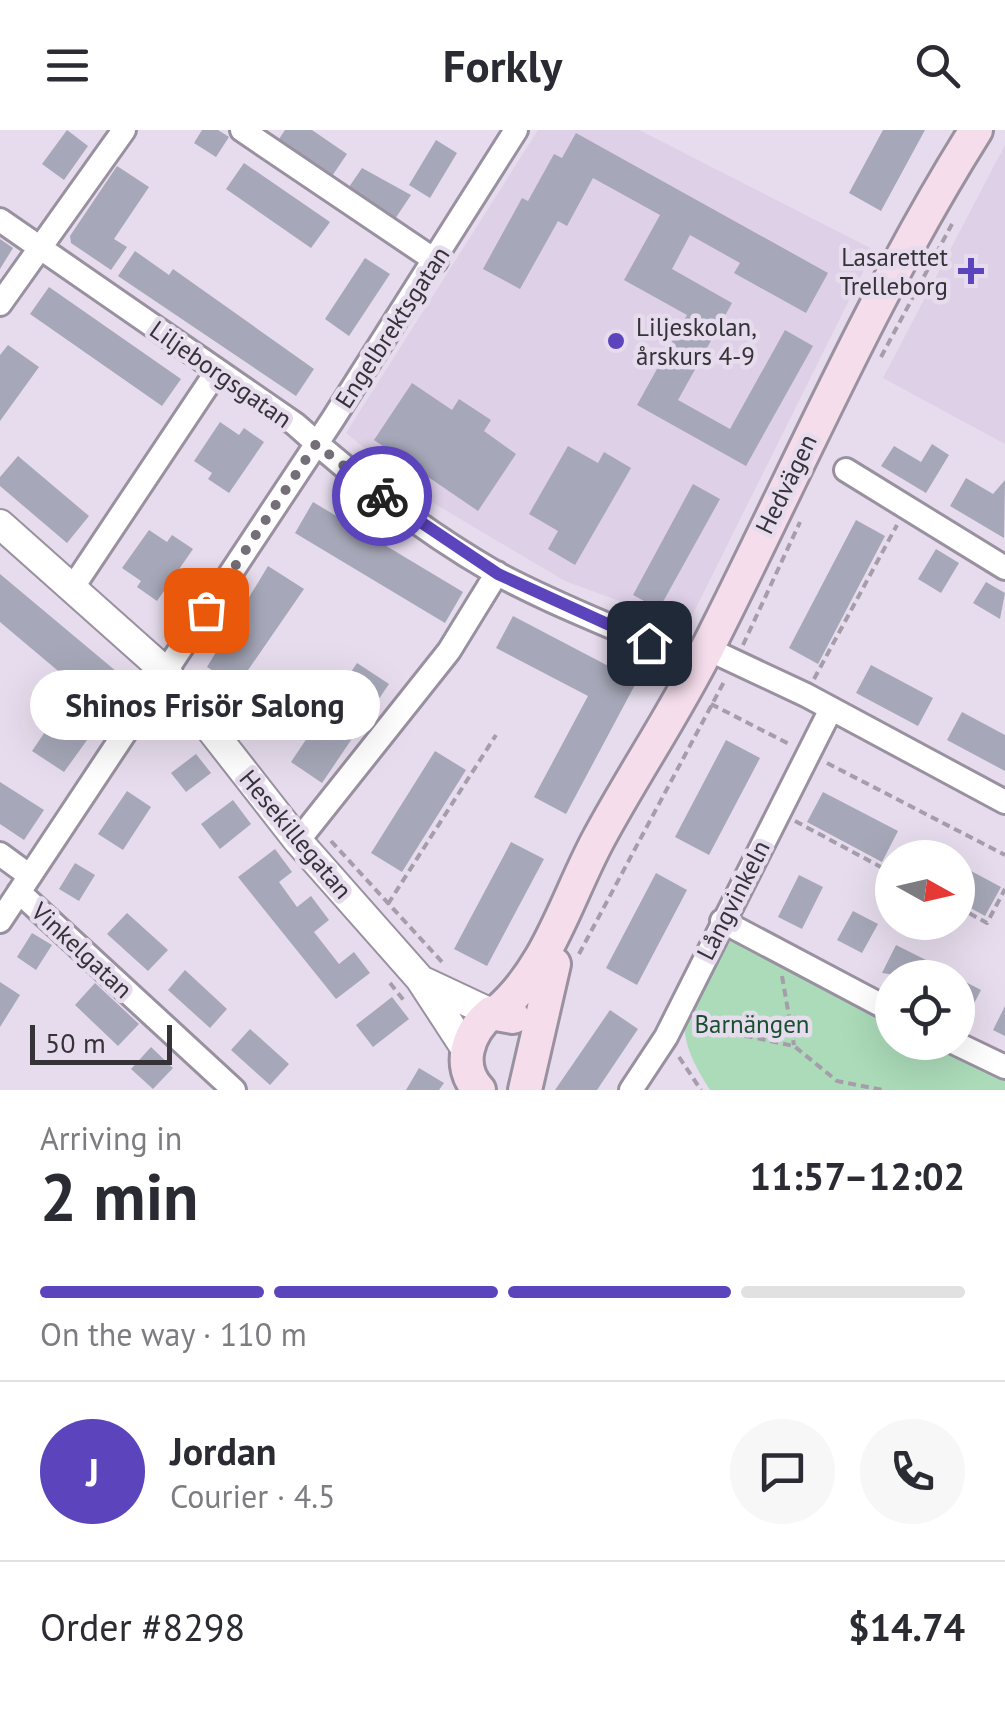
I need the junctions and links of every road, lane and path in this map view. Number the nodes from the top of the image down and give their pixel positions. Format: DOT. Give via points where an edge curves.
graph roads {
  1 [pos="124,130"];
  2 [pos="242,130"];
  3 [pos="516,130"];
  4 [pos="976,130"];
  5 [pos="0,220"];
  6 [pos="39,249"];
  7 [pos="436,261"];
  8 [pos="0,304"];
  9 [pos="217,371"];
  10 [pos="316,444"];
  11 [pos="846,470"];
  12 [pos="906,507"];
  13 [pos="0,524"];
  14 [pos="1005,568"];
  15 [pos="498,574"];
  16 [pos="73,587"];
  17 [pos="649,643"];
  18 [pos="708,649"];
  19 [pos="166,671"];
  20 [pos="684,691"];
  21 [pos="806,694"];
  22 [pos="831,709"];
  23 [pos="496,735"];
  24 [pos="807,753"];
  25 [pos="1005,802"];
  26 [pos="777,812"];
  27 [pos="598,838"];
  28 [pos="298,842"];
  29 [pos="0,854"];
  30 [pos="1005,856"];
  31 [pos="875,864"];
  32 [pos="25,884"];
  33 [pos="1005,889"];
  34 [pos="388,904"];
  35 [pos="975,916"];
  36 [pos="722,921"];
  37 [pos="0,922"];
  38 [pos="778,951"];
  39 [pos="420,979"];
  40 [pos="875,1003"];
  41 [pos="494,1013"];
  42 [pos="668,1031"];
  43 [pos="536,1042"];
  44 [pos="794,1046"];
  45 [pos="975,1053"];
  46 [pos="1005,1067"];
  47 [pos="472,1078"];
  48 [pos="838,1081"];
  49 [pos="234,1090"];
  50 [pos="526,1090"];
  51 [pos="631,1090"];
  52 [pos="701,1090"];
  53 [pos="838,1090"];
  54 [pos="883,1090"];
  1 -- 6 [label="street"];
  2 -- 7 [label="street"];
  3 -- 7 [label="street, Engelbrektsgatan"];
  4 -- 18 [label="main road, Hedvägen" via="805,441"];
  5 -- 6 [label="street, Liljeborgsgatan"];
  6 -- 8 [label="street"];
  6 -- 9 [label="street, Liljeborgsgatan"];
  7 -- 10 [label="street, Engelbrektsgatan"];
  9 -- 10 [label="street, Liljeborgsgatan"];
  9 -- 16 [label="street"];
  10 -- 15 [label="street, Liljeborgsgatan"];
  10 -- 19 [label="street, Engelbrektsgatan"];
  11 -- 12 [label="street"];
  12 -- 14 [label="street"];
  12 -- 21 [label="path"];
  13 -- 16 [label="street, Hesekillegatan"];
  15 -- 17 [label="street, Liljeborgsgatan"];
  15 -- 28 [label="street" via="420,690"];
  16 -- 19 [label="street, Hesekillegatan"];
  18 -- 20 [label="main road, Hedvägen"];
  18 -- 21 [label="street"];
  19 -- 28 [label="street, Hesekillegatan"];
  19 -- 32 [label="street, Engelbrektsgatan"];
  20 -- 24 [label="path"];
  20 -- 27 [label="main road, Hedvägen"];
  21 -- 22 [label="street"];
  22 -- 24 [label="street, Långvinkeln"];
  22 -- 25 [label="street"];
  23 -- 34 [label="path"];
  24 -- 26 [label="street, Långvinkeln"];
  24 -- 30 [label="path"];
  26 -- 31 [label="path"];
  26 -- 36 [label="street, Långvinkeln"];
  27 -- 41 [label="main road, Hedvägen" via="529,982"];
  27 -- 43 [label="main road, Hedvägen" via="541,1003"];
  28 -- 39 [label="street, Hesekillegatan"];
  29 -- 32 [label="street, Vinkelgatan"];
  32 -- 37 [label="street, Engelbrektsgatan"];
  32 -- 49 [label="street, Vinkelgatan"];
  33 -- 35 [label="path" via="988,923"];
  36 -- 38 [label="street"];
  36 -- 42 [label="street, Långvinkeln"];
  38 -- 40 [label="street"];
  38 -- 44 [label="path"];
  39 -- 41 [label="street, Hesekillegatan"];
  39 -- 47 [label="street, Hesekillegatan"];
  41 -- 43 [label="main road" via="520,1020"];
  41 -- 47 [label="main road, Hedvägen" via="475,1030"];
  42 -- 44 [label="path" via="724,1029"];
  42 -- 51 [label="street, Långvinkeln"];
  42 -- 52 [label="path"];
  43 -- 50 [label="main road, Hedvägen"];
  44 -- 48 [label="path"];
  45 -- 46 [label="street"];
  48 -- 53 [label="path"];
  48 -- 54 [label="path"];
}
